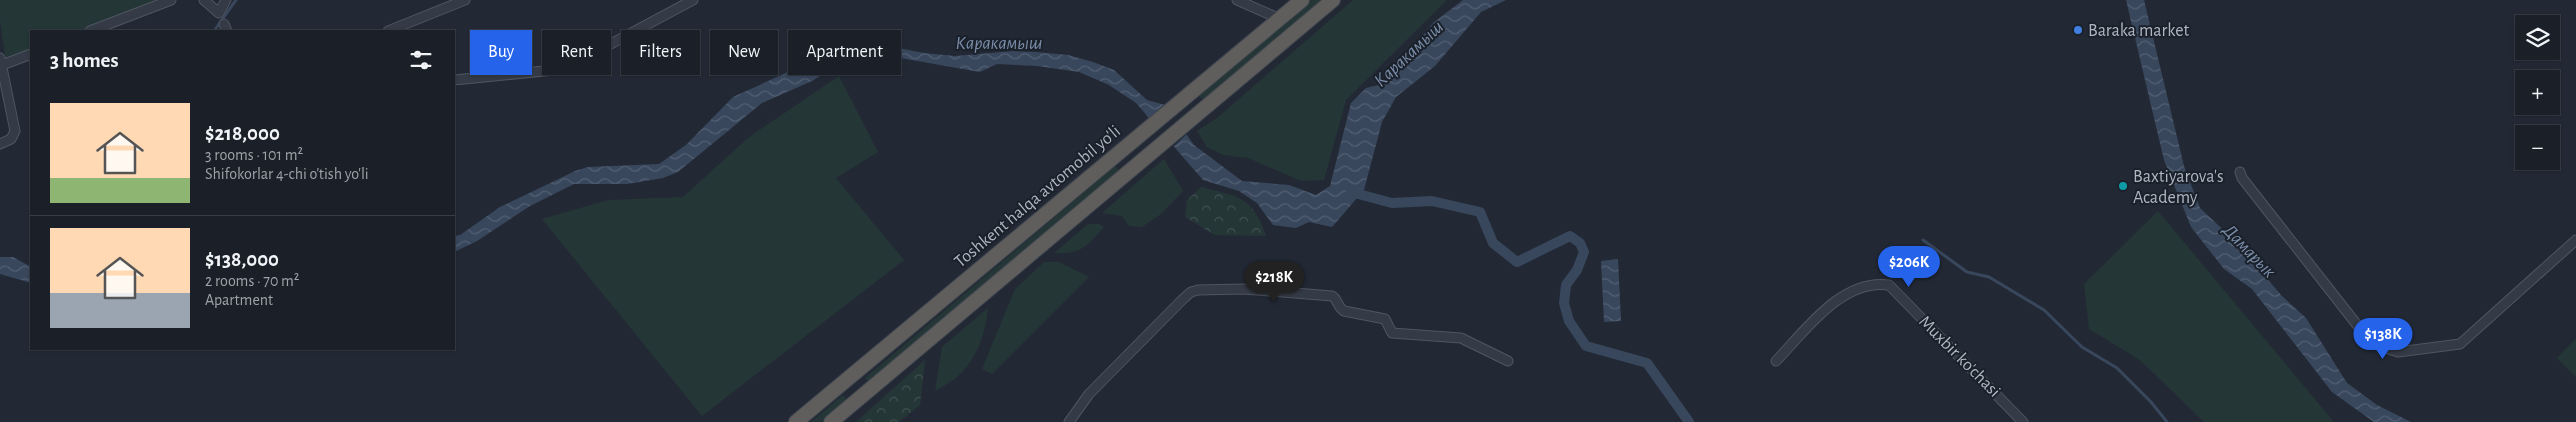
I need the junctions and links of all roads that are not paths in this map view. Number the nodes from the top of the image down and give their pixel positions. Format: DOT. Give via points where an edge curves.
graph roads {
  1 [pos="171,0"];
  2 [pos="204,0"];
  3 [pos="226,0"];
  4 [pos="693,0"];
  5 [pos="1237,0"];
  6 [pos="1302,0"];
  7 [pos="1333,0"];
  8 [pos="459,1"];
  9 [pos="1280,19"];
  10 [pos="93,30"];
  11 [pos="390,30"];
  12 [pos="30,54"];
  13 [pos="1,62"];
  14 [pos="455,80"];
  15 [pos="0,144"];
  16 [pos="2240,172"];
  17 [pos="2576,240"];
  18 [pos="1508,361"];
  19 [pos="1776,361"];
  20 [pos="846,380"];
  21 [pos="861,398"];
  22 [pos="796,422"];
  23 [pos="832,422"];
  24 [pos="1069,422"];
  25 [pos="2023,422"];
  1 -- 10 [label="street"];
  2 -- 3 [label="street" via="219,13"];
  4 -- 14 [label="street" via="564,69"];
  5 -- 9 [label="street"];
  6 -- 9 [label="highway, Toshkent halqa avtomobil yo'li"];
  7 -- 21 [label="highway"];
  8 -- 11 [label="street"];
  9 -- 20 [label="highway, Toshkent halqa avtomobil yo'li"];
  12 -- 13 [label="street"];
  13 -- 15 [label="street" via="15,131 11,139"];
  16 -- 17 [label="street" via="2365,336 2398,352 2460,344"];
  18 -- 24 [label="street" via="1460,338 1392,333 1385,320 1344,311 1338,307 1334,297 1326,294 1198,290 1182,300 1089,394"];
  19 -- 25 [label="street, Muxbir ko'chasi" via="1832,303 1871,285 1889,285"];
  20 -- 21 [label="highway"];
  20 -- 22 [label="highway, Toshkent halqa avtomobil yo'li"];
  21 -- 23 [label="highway"];
}
